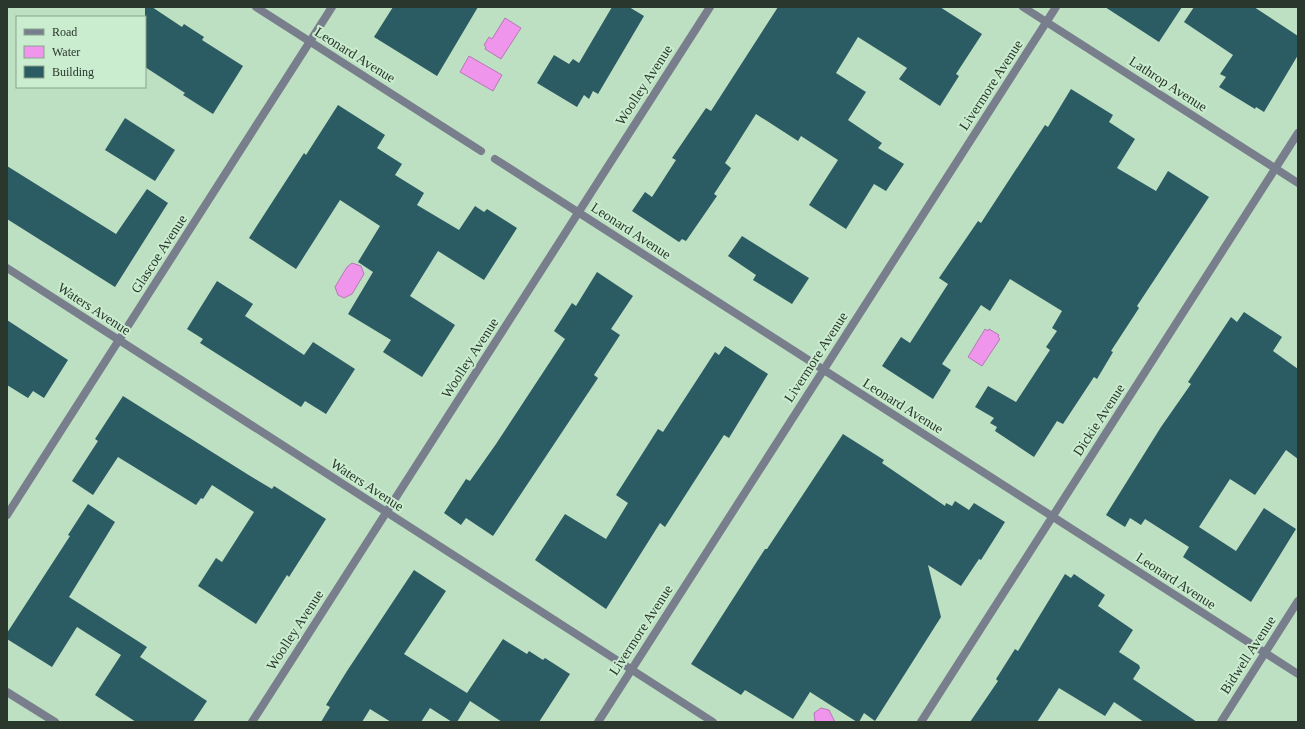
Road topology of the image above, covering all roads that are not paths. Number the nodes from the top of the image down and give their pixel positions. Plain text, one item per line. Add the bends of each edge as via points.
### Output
1 (256, 7) edge
2 (332, 7) edge
3 (710, 7) edge
4 (1023, 7) edge
5 (1056, 7) edge
6 (1047, 22) junction
7 (310, 42) junction
8 (1298, 133) edge
9 (481, 151) dead end
10 (495, 159) dead end
11 (1275, 169) junction
12 (1298, 184) edge
13 (578, 212) junction
14 (7, 268) edge
15 (119, 341) junction
16 (823, 371) junction
17 (386, 512) junction
18 (7, 515) edge
19 (1052, 516) junction
20 (1298, 601) edge
21 (1265, 653) junction
22 (631, 670) junction
23 (1298, 674) edge
24 (7, 692) edge
25 (55, 722) edge
26 (252, 722) edge
27 (598, 722) edge
28 (713, 722) edge
29 (922, 722) edge
30 (1221, 722) edge

1 - 7 street, Leonard Avenue
2 - 7 street, Glascoe Avenue
3 - 13 street, Woolley Avenue
4 - 6 street, Lathrop Avenue
5 - 6 street, Livermore Avenue
6 - 11 street, Lathrop Avenue
6 - 16 street, Livermore Avenue
7 - 9 street, Leonard Avenue
7 - 15 street, Glascoe Avenue
8 - 11 street, Dickie Avenue
10 - 13 street, Leonard Avenue
11 - 12 street, Lathrop Avenue
11 - 19 street, Dickie Avenue
13 - 16 street, Leonard Avenue
13 - 17 street, Woolley Avenue
14 - 15 street, Waters Avenue
15 - 17 street, Waters Avenue
15 - 18 street, Glascoe Avenue
16 - 19 street, Leonard Avenue
16 - 22 street, Livermore Avenue
17 - 22 street, Waters Avenue
17 - 26 street, Woolley Avenue
19 - 21 street, Leonard Avenue
19 - 29 street, Dickie Avenue
20 - 21 street, Bidwell Avenue
21 - 23 street, Leonard Avenue
21 - 30 street, Bidwell Avenue
22 - 27 street, Livermore Avenue
22 - 28 street, Waters Avenue
24 - 25 street

